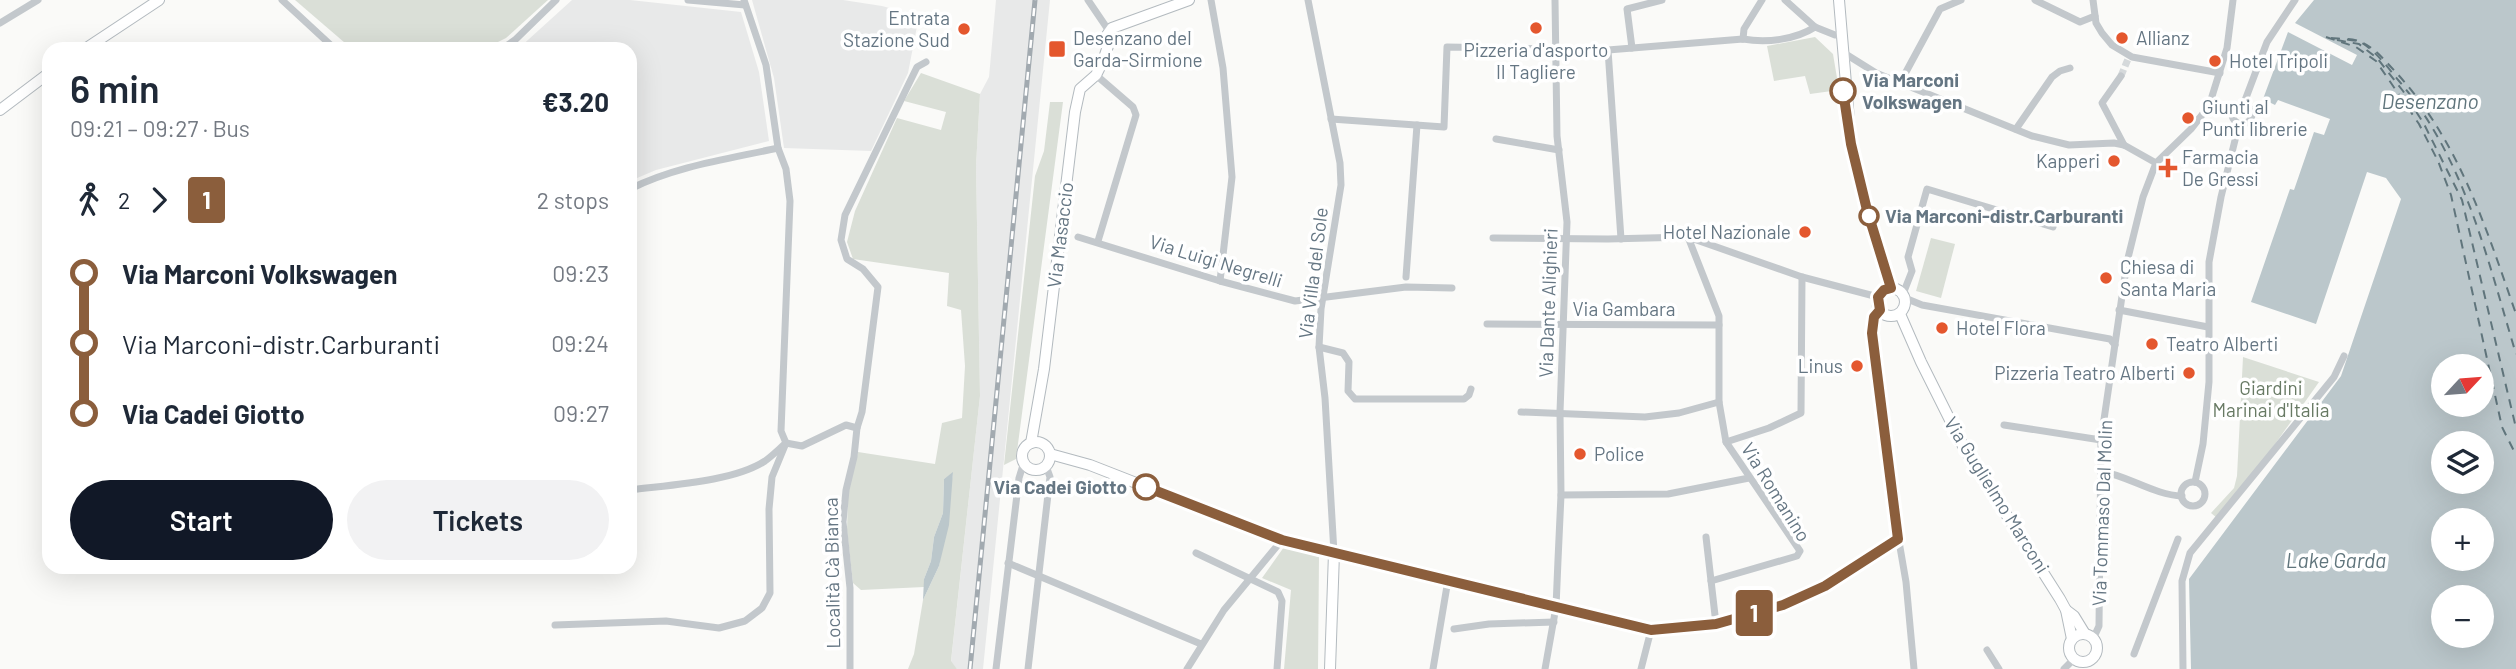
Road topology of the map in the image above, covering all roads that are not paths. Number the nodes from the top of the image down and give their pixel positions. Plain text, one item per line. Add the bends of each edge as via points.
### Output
1 (38, 0) edge
2 (159, 0) edge
3 (282, 0) edge
4 (556, 0) edge
5 (688, 0) edge
6 (1088, 0) edge
7 (1189, 0) edge
8 (1211, 0) edge
9 (1308, 0) edge
10 (1555, 0) edge
11 (1662, 0) edge
12 (1762, 0) edge
13 (1785, 0) edge
14 (1837, 0) edge
15 (1961, 0) edge
16 (2035, 0) edge
17 (2093, 0) edge
18 (2233, 0) edge
19 (2295, 0) edge
20 (745, 3) edge
21 (2095, 16) junction
22 (0, 23) edge
23 (1815, 27) junction
24 (1108, 33) junction
25 (1835, 35) junction
26 (1743, 39) junction
27 (96, 42) edge
28 (327, 42) edge
29 (512, 42) edge
30 (1632, 48) junction
31 (1557, 50) junction
32 (1608, 50) junction
33 (1843, 53) junction
34 (926, 62) dead end
35 (2070, 68) dead end
36 (2220, 73) junction
37 (1096, 75) junction
38 (42, 78) edge
39 (2121, 78) tunnel mouth
40 (1900, 83) junction
41 (1846, 103) junction
42 (2244, 103) junction
43 (0, 110) edge
44 (1331, 119) junction
45 (2239, 124) junction
46 (1418, 125) junction
47 (2015, 129) junction
48 (1496, 139) dead end
49 (2124, 145) junction
50 (778, 148) junction
51 (1559, 150) junction
52 (2156, 163) junction
53 (637, 185) edge
54 (2053, 227) dead end
55 (1078, 237) dead end
56 (1688, 237) junction
57 (1493, 238) dead end
58 (1567, 239) junction
59 (1621, 239) junction
60 (1098, 241) junction
61 (1406, 277) dead end
62 (1802, 277) junction
63 (1220, 281) junction
64 (1452, 288) dead end
65 (1891, 288) junction
66 (1904, 296) junction
67 (1324, 297) junction
68 (1878, 297) junction
69 (1880, 310) junction
70 (2119, 310) junction
71 (1900, 314) junction
72 (1487, 324) dead end
73 (1564, 325) junction
74 (1719, 325) junction
75 (2208, 327) junction
76 (2115, 345) junction
77 (1319, 347) junction
78 (2344, 356) dead end
79 (1471, 389) dead end
80 (1719, 402) junction
81 (1521, 412) dead end
82 (1560, 412) junction
83 (2004, 425) dead end
84 (857, 428) junction
85 (2101, 440) junction
86 (1726, 442) junction
87 (786, 443) junction
88 (1031, 443) junction
89 (1050, 454) junction
90 (1024, 462) junction
91 (1046, 466) junction
92 (2100, 471) junction
93 (1749, 478) junction
94 (2195, 482) junction
95 (637, 489) edge
96 (1561, 495) junction
97 (2182, 496) junction
98 (1706, 537) dead end
99 (1898, 539) junction
100 (1282, 540) junction
101 (1334, 553) junction
102 (2190, 553) junction
103 (1196, 554) dead end
104 (1008, 563) junction
105 (1037, 573) junction
106 (1251, 579) junction
107 (1448, 580) junction
108 (1711, 581) junction
109 (1556, 607) junction
110 (2066, 610) junction
111 (1554, 622) junction
112 (1716, 624) junction
113 (555, 625) dead end
114 (1454, 629) dead end
115 (1651, 630) junction
116 (2089, 636) junction
117 (2071, 639) junction
118 (1201, 644) junction
119 (1987, 650) dead end
120 (2134, 654) dead end
121 (2094, 656) junction
122 (2082, 663) edge
123 (850, 669) edge
124 (996, 669) edge
125 (1028, 669) edge
126 (1186, 669) edge
127 (1277, 669) edge
128 (1330, 669) edge
129 (1433, 669) edge
130 (1545, 669) edge
131 (1641, 669) edge
132 (1914, 669) edge
133 (1999, 669) edge
134 (2064, 669) edge
135 (2098, 669) edge
136 (2183, 669) edge

1 - 22 street
2 - 27 street
3 - 28 street
4 - 29 street
5 - 20 street
6 - 24 street
7 - 24 street via 1115,26
8 - 63 street via 1223,68 1232,177
9 - 44 street, Via Villa del Sole
10 - 31 street, Via Dante Alighieri
11 - 30 street via 1627,9
12 - 26 street
13 - 23 street
14 - 25 street
14 - 33 street
15 - 40 street via 1940,9
16 - 21 street via 2080,22
17 - 21 street
18 - 36 street
19 - 42 street via 2267,42
20 - 50 street via 766,65
21 - 36 street via 2112,45 2129,58
23 - 25 street
23 - 26 street via 1801,35
24 - 37 street, Via Masaccio via 1108,46
25 - 41 street
26 - 30 street
30 - 32 street
31 - 32 street
31 - 46 street via 1447,47 1444,127
31 - 51 street, Via Dante Alighieri
32 - 59 street
33 - 40 street
33 - 41 street
34 - 84 street, Località Cà Bianca via 917,67 845,215 841,240 847,259 878,287
35 - 47 street via 2052,77
36 - 52 street via 2209,106
37 - 60 street via 1133,107 1136,115
37 - 88 street, Via Masaccio via 1080,89 1075,112
38 - 43 street
39 - 49 street via 2102,103
40 - 47 street
41 - 65 street via 1869,220
42 - 45 street via 2231,111
42 - 45 street via 2252,116
44 - 46 street
44 - 67 street, Via Villa del Sole via 1341,185
45 - 75 street via 2209,262
46 - 61 street
47 - 49 street via 2070,145
48 - 51 street
49 - 52 street
50 - 53 street via 651,178
50 - 87 street via 790,201 781,432
51 - 58 street, Via Dante Alighieri
52 - 70 street, Via Tommaso Dal Molin via 2139,210
54 - 66 street via 1927,189 1908,257 1912,271
55 - 60 street, Via Luigi Negrelli
56 - 59 street
56 - 62 street
56 - 74 street, Via Romanino
57 - 58 street
58 - 59 street
58 - 73 street, Via Dante Alighieri
60 - 63 street, Via Luigi Negrelli
62 - 68 street
62 - 86 street via 1801,413
63 - 67 street, Via Luigi Negrelli via 1295,301
64 - 67 street, Via Luigi Negrelli via 1406,287
65 - 66 street
65 - 68 street
66 - 71 street
66 - 76 street via 1922,305 2110,339
67 - 77 street, Via Villa del Sole
68 - 69 street
69 - 71 street via 1891,316
69 - 99 street via 1872,333
70 - 75 street
70 - 76 street, Via Tommaso Dal Molin
71 - 110 street, Via Guglielmo Marconi via 1964,449
72 - 73 street, Via Gambara
73 - 74 street, Via Gambara
73 - 82 street, Via Dante Alighieri
74 - 80 street, Via Romanino
75 - 94 street via 2208,394
76 - 85 street, Via Tommaso Dal Molin
77 - 79 street, Via Villa del Sole via 1343,353 1349,362 1348,391 1355,399 1464,399
77 - 101 street, Via Villa del Sole
78 - 102 street via 2334,377
80 - 82 street via 1645,416
80 - 86 street, Via Romanino
81 - 82 street
82 - 96 street, Via Dante Alighieri
83 - 85 street
84 - 87 street via 846,425 802,446
84 - 123 street, Località Cà Bianca via 843,522 850,588
85 - 92 street, Via Tommaso Dal Molin
86 - 93 street, Via Romanino
87 - 95 street via 764,462 741,471
87 - 113 street via 772,477 771,593 762,608 745,621 719,628 666,621
88 - 89 street via 1043,444
88 - 90 street via 1023,453
89 - 91 street
89 - 100 street via 1090,465
90 - 91 street via 1034,470
90 - 104 street
91 - 105 street via 1050,477
92 - 97 street
92 - 116 street, Via Tommaso Dal Molin via 2099,626
93 - 96 street via 1668,494
93 - 108 street, Via Romanino via 1800,551 1765,567
94 - 97 street via 2186,485
94 - 97 street via 2204,489 2203,501 2189,505
96 - 109 street, Via Dante Alighieri
98 - 108 street
99 - 112 street via 1825,586 1783,605
99 - 132 street
100 - 101 street
100 - 106 street
101 - 107 street
101 - 128 street
102 - 120 street via 2177,543
102 - 136 street via 2182,581
103 - 106 street
104 - 105 street
104 - 124 street
105 - 118 street
105 - 125 street
106 - 118 street
106 - 127 street via 1278,592 1282,601
107 - 109 street
107 - 129 street
108 - 112 street
109 - 111 street, Via Dante Alighieri
109 - 115 street
110 - 116 street
110 - 117 street, Via Guglielmo Marconi
111 - 114 street
111 - 130 street, Via Dante Alighieri
112 - 115 street
115 - 131 street
116 - 117 street
116 - 121 street via 2097,647
117 - 122 street via 2069,652
118 - 126 street
119 - 133 street
121 - 122 street
121 - 135 street
122 - 134 street

